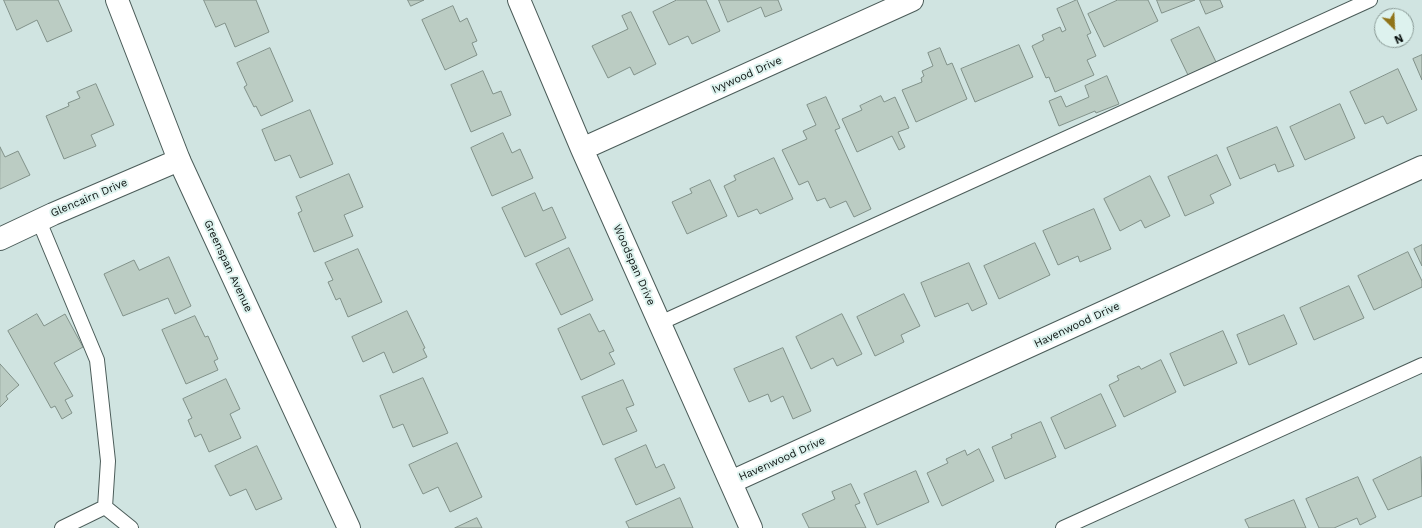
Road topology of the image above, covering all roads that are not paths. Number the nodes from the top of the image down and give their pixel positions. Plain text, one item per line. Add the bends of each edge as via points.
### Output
1 (117, 0) edge
2 (519, 0) edge
3 (912, 0) edge
4 (1370, 0) edge
5 (582, 149) junction
6 (178, 160) junction
7 (1422, 167) edge
8 (39, 221) junction
9 (0, 239) edge
10 (660, 323) junction
11 (1422, 366) edge
12 (731, 482) junction
13 (105, 507) junction
14 (62, 528) edge
15 (131, 528) edge
16 (349, 528) edge
17 (751, 528) edge
18 (1063, 528) edge

1 - 6 street, Greenspan Avenue
2 - 5 street, Woodspan Drive
3 - 5 street, Ivywood Drive
4 - 10 lane
5 - 10 street, Woodspan Drive
6 - 8 street, Glencairn Drive
6 - 16 street, Greenspan Avenue
7 - 12 street, Havenwood Drive
8 - 9 street, Glencairn Drive
8 - 13 lane via 97,360 108,461
10 - 12 street, Woodspan Drive
11 - 18 lane
12 - 17 street, Woodspan Drive
13 - 14 lane
13 - 15 lane

